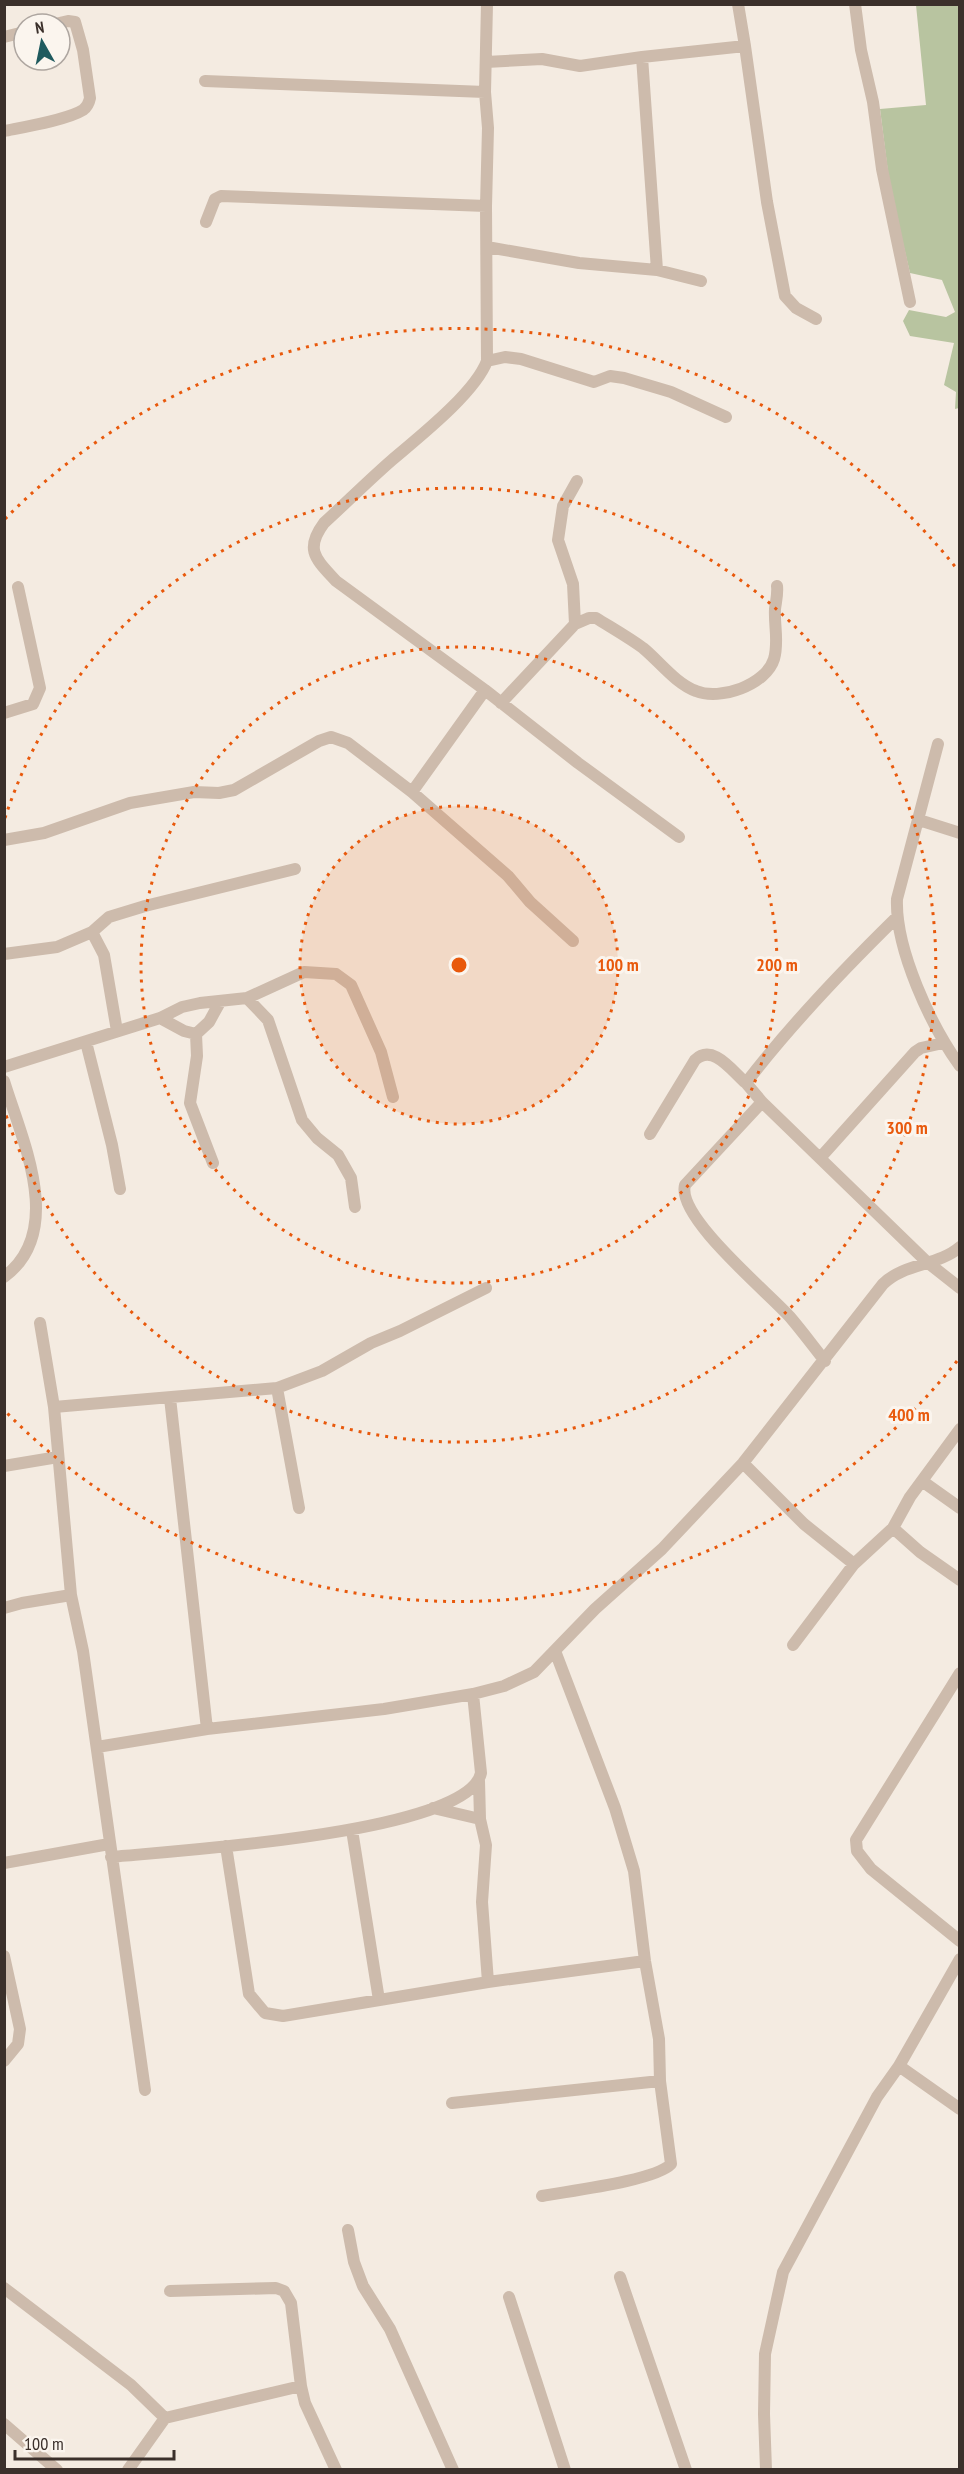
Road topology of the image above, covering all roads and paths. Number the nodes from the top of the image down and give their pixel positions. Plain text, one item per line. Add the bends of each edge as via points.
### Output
1 (487, 4) edge
2 (738, 4) edge
3 (855, 4) edge
4 (72, 22) edge
5 (745, 46) junction
6 (642, 57) junction
7 (486, 62) junction
8 (205, 81) dead end
9 (485, 92) junction
10 (4, 131) edge
11 (486, 206) junction
12 (206, 222) dead end
13 (487, 247) junction
14 (657, 270) junction
15 (701, 281) dead end
16 (910, 302) dead end
17 (816, 319) dead end
18 (488, 361) junction
19 (726, 417) dead end
20 (577, 481) dead end
21 (18, 586) dead end
22 (777, 586) dead end
23 (575, 624) junction
24 (485, 690) junction
25 (501, 703) junction
26 (4, 713) edge
27 (938, 744) dead end
28 (412, 792) junction
29 (919, 820) junction
30 (960, 833) edge
31 (679, 837) dead end
32 (4, 840) edge
33 (295, 869) dead end
34 (896, 918) junction
35 (92, 932) junction
36 (573, 941) dead end
37 (4, 954) edge
38 (247, 998) junction
39 (220, 1002) junction
40 (160, 1018) junction
41 (117, 1031) junction
42 (196, 1034) junction
43 (86, 1042) junction
44 (943, 1043) junction
45 (960, 1066) edge
46 (4, 1067) edge
47 (4, 1081) edge
48 (746, 1083) junction
49 (393, 1097) dead end
50 (762, 1102) junction
51 (650, 1134) dead end
52 (820, 1158) junction
53 (213, 1163) dead end
54 (120, 1189) dead end
55 (355, 1207) dead end
56 (960, 1247) edge
57 (927, 1262) junction
58 (4, 1277) edge
59 (486, 1288) dead end
60 (960, 1288) edge
61 (40, 1323) dead end
62 (825, 1361) junction
63 (277, 1388) junction
64 (170, 1398) junction
65 (54, 1407) junction
66 (960, 1430) edge
67 (58, 1457) junction
68 (743, 1463) junction
69 (4, 1466) edge
70 (922, 1481) junction
71 (299, 1508) dead end
72 (960, 1508) edge
73 (893, 1528) junction
74 (854, 1564) junction
75 (960, 1580) edge
76 (71, 1595) junction
77 (4, 1608) edge
78 (793, 1645) dead end
79 (555, 1652) junction
80 (960, 1673) edge
81 (473, 1694) junction
82 (207, 1729) junction
83 (96, 1747) junction
84 (479, 1781) junction
85 (433, 1808) junction
86 (480, 1819) junction
87 (352, 1830) junction
88 (226, 1846) junction
89 (110, 1851) junction
90 (4, 1863) edge
91 (960, 1941) edge
92 (4, 1956) edge
93 (960, 1959) edge
94 (645, 1961) junction
95 (488, 1982) junction
96 (379, 2000) junction
97 (4, 2061) edge
98 (899, 2066) junction
99 (660, 2081) junction
100 (145, 2090) dead end
101 (452, 2103) dead end
102 (960, 2109) edge
103 (542, 2196) dead end
104 (348, 2230) dead end
105 (620, 2277) dead end
106 (4, 2288) edge
107 (170, 2290) dead end
108 (509, 2297) dead end
109 (301, 2386) junction
110 (165, 2418) junction
111 (4, 2424) edge
112 (57, 2469) edge
113 (128, 2469) edge
114 (336, 2469) edge
115 (453, 2469) edge
116 (565, 2469) edge
117 (686, 2469) edge
118 (766, 2469) edge

1 - 7 street
2 - 5 street
3 - 16 street via 882,169
4 - 10 street via 83,51 90,98 85,110
5 - 6 street
5 - 17 street via 768,213 785,296 796,308
6 - 7 street via 580,66 542,59
6 - 14 street
7 - 9 street
8 - 9 street
9 - 11 street
11 - 12 street via 221,196 215,199
11 - 13 street
13 - 14 street via 579,263
13 - 18 street
14 - 15 street
18 - 19 street via 521,358 594,382 610,376 624,378 670,392
18 - 24 street via 483,372 448,410 324,523 313,546 316,559 336,581
20 - 23 street via 563,506 558,540 573,584
21 - 26 street via 40,688 33,704
22 - 23 street via 777,644 773,661 744,688 723,694 694,691 642,647 596,618
23 - 25 street
24 - 25 street
24 - 28 street
25 - 31 street
27 - 29 street
28 - 32 street via 348,743 331,737 234,790 130,803 44,833
28 - 36 street via 508,876
29 - 30 street
29 - 34 street via 897,899
33 - 35 street via 109,917
34 - 44 street via 903,946
34 - 48 street via 844,969
35 - 37 street via 57,947
35 - 41 street via 104,955
38 - 39 street
38 - 49 street via 304,972 336,974 351,985 381,1052
38 - 55 street via 268,1020 302,1120 338,1155 351,1178
39 - 40 street via 182,1007
39 - 42 street via 209,1022
40 - 41 street
40 - 42 street
41 - 43 street
42 - 53 street via 190,1103
43 - 46 street
43 - 54 street
44 - 45 street
44 - 52 street via 915,1052
47 - 58 street via 33,1175 38,1210 32,1241 17,1267
48 - 50 street
48 - 51 street via 718,1057 701,1055
50 - 52 street
50 - 62 street via 685,1185 685,1196 709,1236 790,1316
52 - 57 street
56 - 57 street
57 - 60 street
57 - 62 street via 901,1270 883,1284
59 - 63 street via 321,1371
61 - 65 street
62 - 68 street
63 - 64 street
63 - 71 street
64 - 65 street
64 - 82 street
65 - 67 street
66 - 70 street
67 - 69 street
67 - 76 street
68 - 74 street via 804,1524
68 - 79 street via 662,1549 595,1609
70 - 72 street
70 - 73 street
73 - 74 street
73 - 75 street
74 - 78 street
76 - 77 street
76 - 83 street
79 - 81 street via 520,1680
79 - 94 street via 625,1838 634,1871
80 - 91 street via 856,1840 857,1851 871,1869
81 - 82 street
81 - 84 street
82 - 83 street
83 - 89 street
84 - 85 street via 462,1796
84 - 86 street
85 - 86 street
85 - 87 street via 393,1822
86 - 95 street via 486,1845 482,1902
87 - 88 street
87 - 96 street
88 - 89 street
88 - 96 street via 249,1994 255,2004 265,2013 283,2016
89 - 90 street
89 - 100 street
92 - 97 street via 20,2029 18,2044
93 - 98 street
94 - 95 street
94 - 99 street via 659,2039
95 - 96 street
98 - 102 street
98 - 118 street via 876,2097 783,2272 765,2354
99 - 101 street
99 - 103 street via 670,2156 666,2169
104 - 115 street via 363,2286 390,2329
105 - 117 street
106 - 110 street via 131,2385
107 - 109 street via 284,2291 291,2303
108 - 116 street
109 - 110 street
109 - 114 street via 312,2421
110 - 113 street
111 - 112 street

